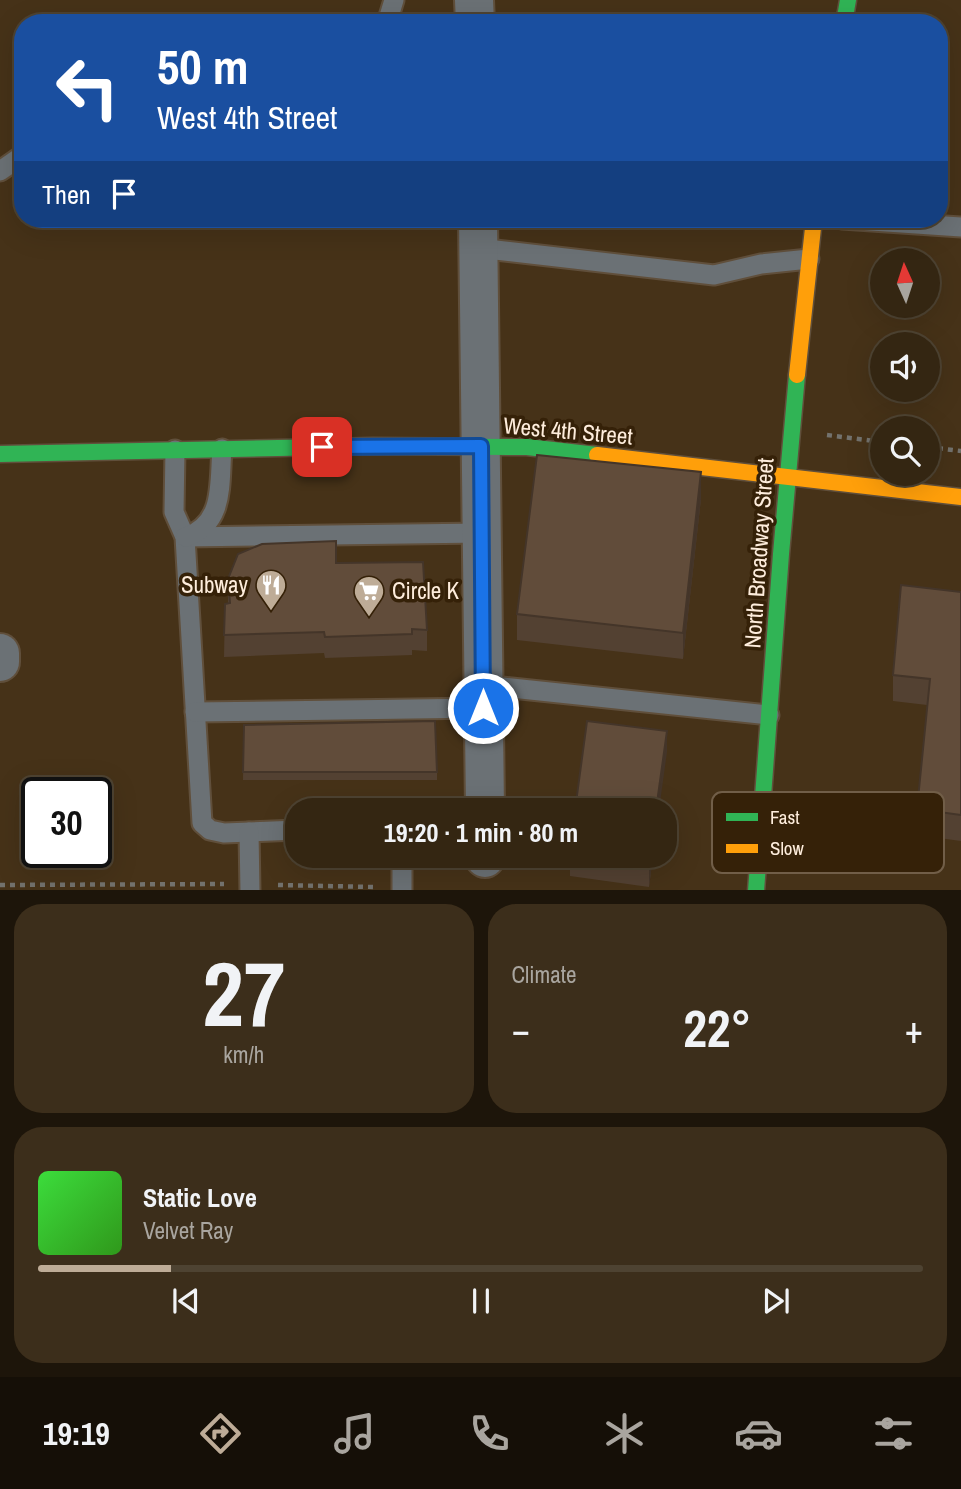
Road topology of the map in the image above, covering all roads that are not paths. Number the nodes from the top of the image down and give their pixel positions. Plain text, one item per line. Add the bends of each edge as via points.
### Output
1 (813, 228) edge
2 (478, 233) edge
3 (809, 259) junction
4 (481, 446) junction
5 (222, 449) junction
6 (175, 450) junction
7 (0, 454) edge
8 (787, 477) junction
9 (961, 497) edge
10 (482, 533) junction
11 (185, 537) junction
12 (0, 653) edge
13 (0, 662) edge
14 (483, 696) junction
15 (195, 712) junction
16 (769, 715) junction
17 (763, 792) edge
18 (485, 798) edge
19 (285, 830) edge
20 (249, 831) junction
21 (402, 868) edge
22 (250, 888) edge
23 (402, 889) edge

1 - 3 street, North Broadway Street
2 - 3 lane via 714,275
2 - 4 street
3 - 8 street, North Broadway Street
4 - 5 street, West 4th Street
4 - 8 street, West 4th Street via 527,447
4 - 10 street
5 - 6 street, West 4th Street
5 - 11 lane via 216,508 201,531
6 - 7 street, West 4th Street
6 - 11 lane via 174,512
8 - 9 street, West 4th Street
8 - 16 street, North Broadway Street
10 - 11 lane
10 - 14 street
11 - 15 lane
12 - 13 street
14 - 15 lane
14 - 16 lane
14 - 18 street
15 - 20 lane via 202,823 223,833
16 - 17 street, North Broadway Street
19 - 20 lane
20 - 22 lane
21 - 23 lane

